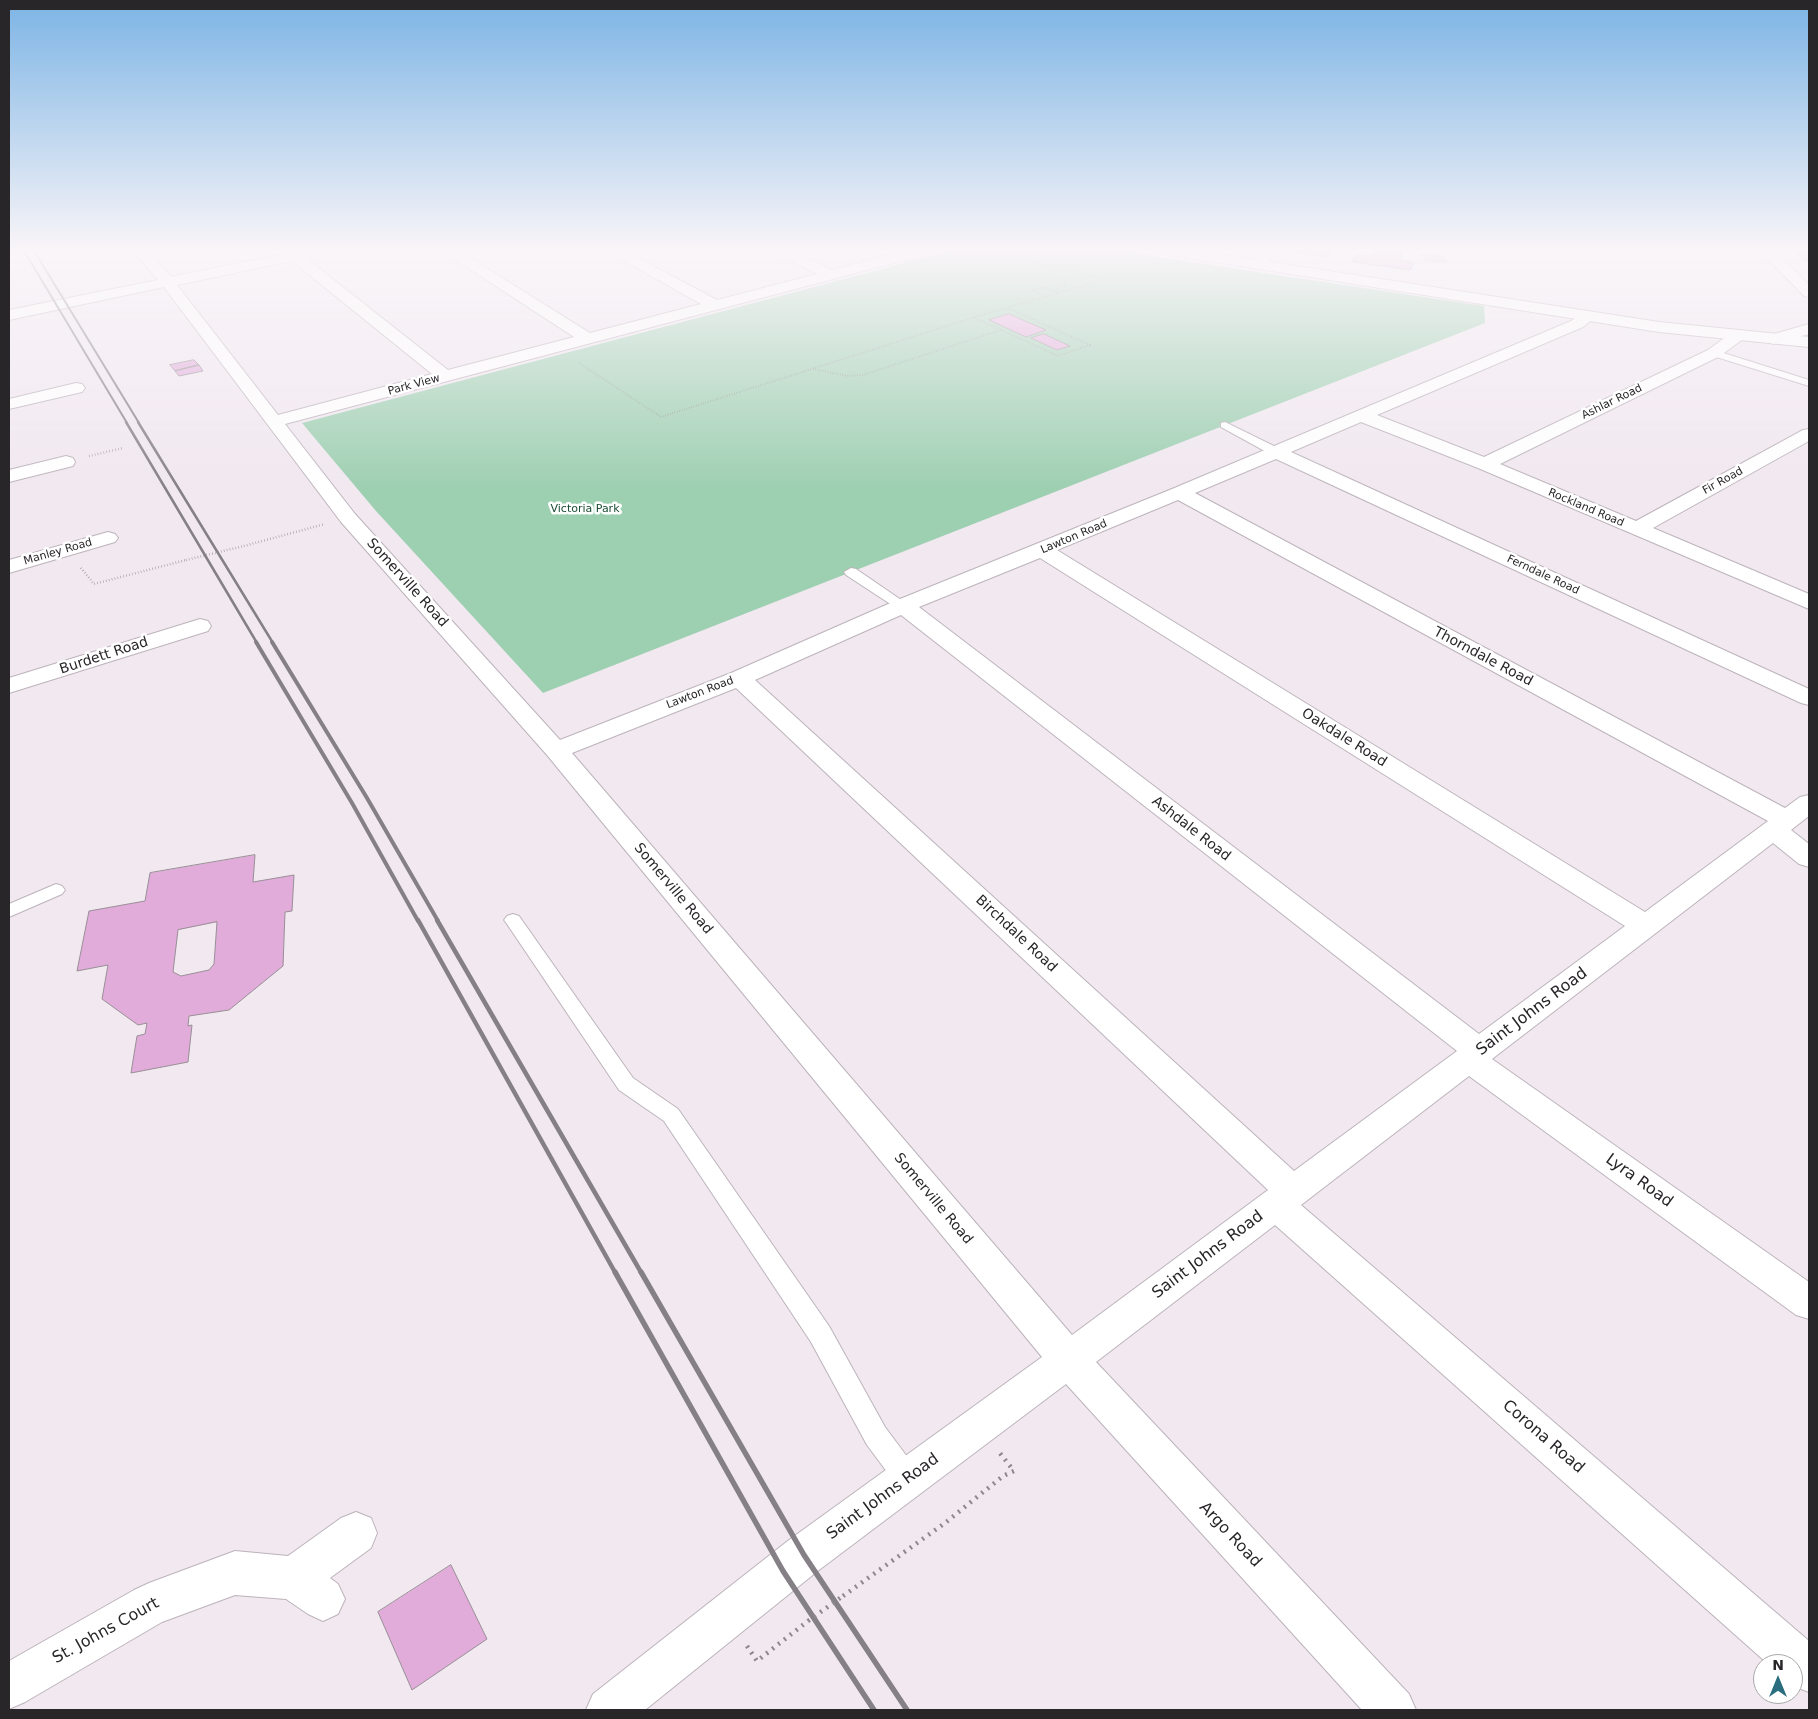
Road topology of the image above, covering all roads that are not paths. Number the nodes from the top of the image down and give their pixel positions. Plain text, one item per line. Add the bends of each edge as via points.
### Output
1 (204, 329) edge
2 (386, 329) edge
3 (574, 329) edge
4 (622, 329) edge
5 (1565, 329) edge
6 (1687, 329) edge
7 (1809, 329) edge
8 (1738, 336) junction
9 (588, 338) junction
10 (1773, 340) junction
11 (1809, 342) edge
12 (1714, 353) junction
13 (446, 377) junction
14 (1809, 383) edge
15 (76, 388) dead end
16 (9, 404) edge
17 (1362, 416) junction
18 (274, 422) junction
19 (1225, 425) dead end
20 (1809, 434) edge
21 (1276, 452) junction
22 (66, 462) road end
23 (1485, 464) junction
24 (9, 476) edge
25 (1179, 493) junction
26 (1636, 529) junction
27 (108, 538) dead end
28 (1042, 550) junction
29 (9, 567) edge
30 (851, 572) dead end
31 (1809, 601) edge
32 (903, 606) junction
33 (200, 626) dead end
34 (739, 678) junction
35 (9, 686) edge
36 (1809, 698) edge
37 (556, 750) junction
38 (1789, 818) edge
39 (1809, 858) edge
40 (56, 890) dead end
41 (9, 911) edge
42 (513, 920) dead end
43 (1646, 926) junction
44 (1474, 1055) junction
45 (1285, 1197) junction
46 (1809, 1303) edge
47 (1068, 1359) junction
48 (908, 1479) junction
49 (356, 1533) dead end
50 (1809, 1670) edge
51 (9, 1686) edge
52 (609, 1710) edge
53 (1393, 1710) edge

1 - 18 main road, Somerville Road
2 - 13 main road
3 - 9 main road
4 - 9 main road, Park View
5 - 17 main road, Lawton Road
6 - 8 main road
7 - 10 main road
8 - 10 main road
8 - 12 main road, Ashlar Road
9 - 13 main road, Park View
10 - 11 main road
12 - 14 lane
12 - 23 main road, Ashlar Road
13 - 18 main road, Park View
15 - 16 main road
17 - 21 main road, Lawton Road
17 - 23 main road, Rockland Road
18 - 37 main road, Somerville Road via 348,518
19 - 21 lane
20 - 26 main road, Fir Road
21 - 25 main road, Lawton Road
21 - 36 main road, Ferndale Road
22 - 24 main road
23 - 26 main road, Rockland Road
25 - 28 main road, Lawton Road
25 - 38 main road, Thorndale Road
26 - 31 main road, Rockland Road
27 - 29 main road, Manley Road
28 - 32 main road, Lawton Road
28 - 43 main road, Oakdale Road
30 - 32 lane
32 - 34 main road, Lawton Road
32 - 44 main road, Ashdale Road
33 - 35 main road, Burdett Road
34 - 37 main road, Lawton Road
34 - 45 main road, Birchdale Road
37 - 47 main road, Somerville Road
38 - 39 main road, Thorndale Road
38 - 43 main road, Saint Johns Road
40 - 41 lane
42 - 48 lane via 626,1084 671,1115 820,1334 876,1436
43 - 44 main road, Saint Johns Road
44 - 45 main road, Saint Johns Road
44 - 46 main road, Lyra Road
45 - 47 main road, Saint Johns Road
45 - 50 main road, Corona Road
47 - 48 main road, Saint Johns Road
47 - 53 main road, Argo Road
48 - 52 main road, Saint Johns Road via 727,1614
49 - 51 main road, St. Johns Court via 308,1589 235,1573 149,1605

